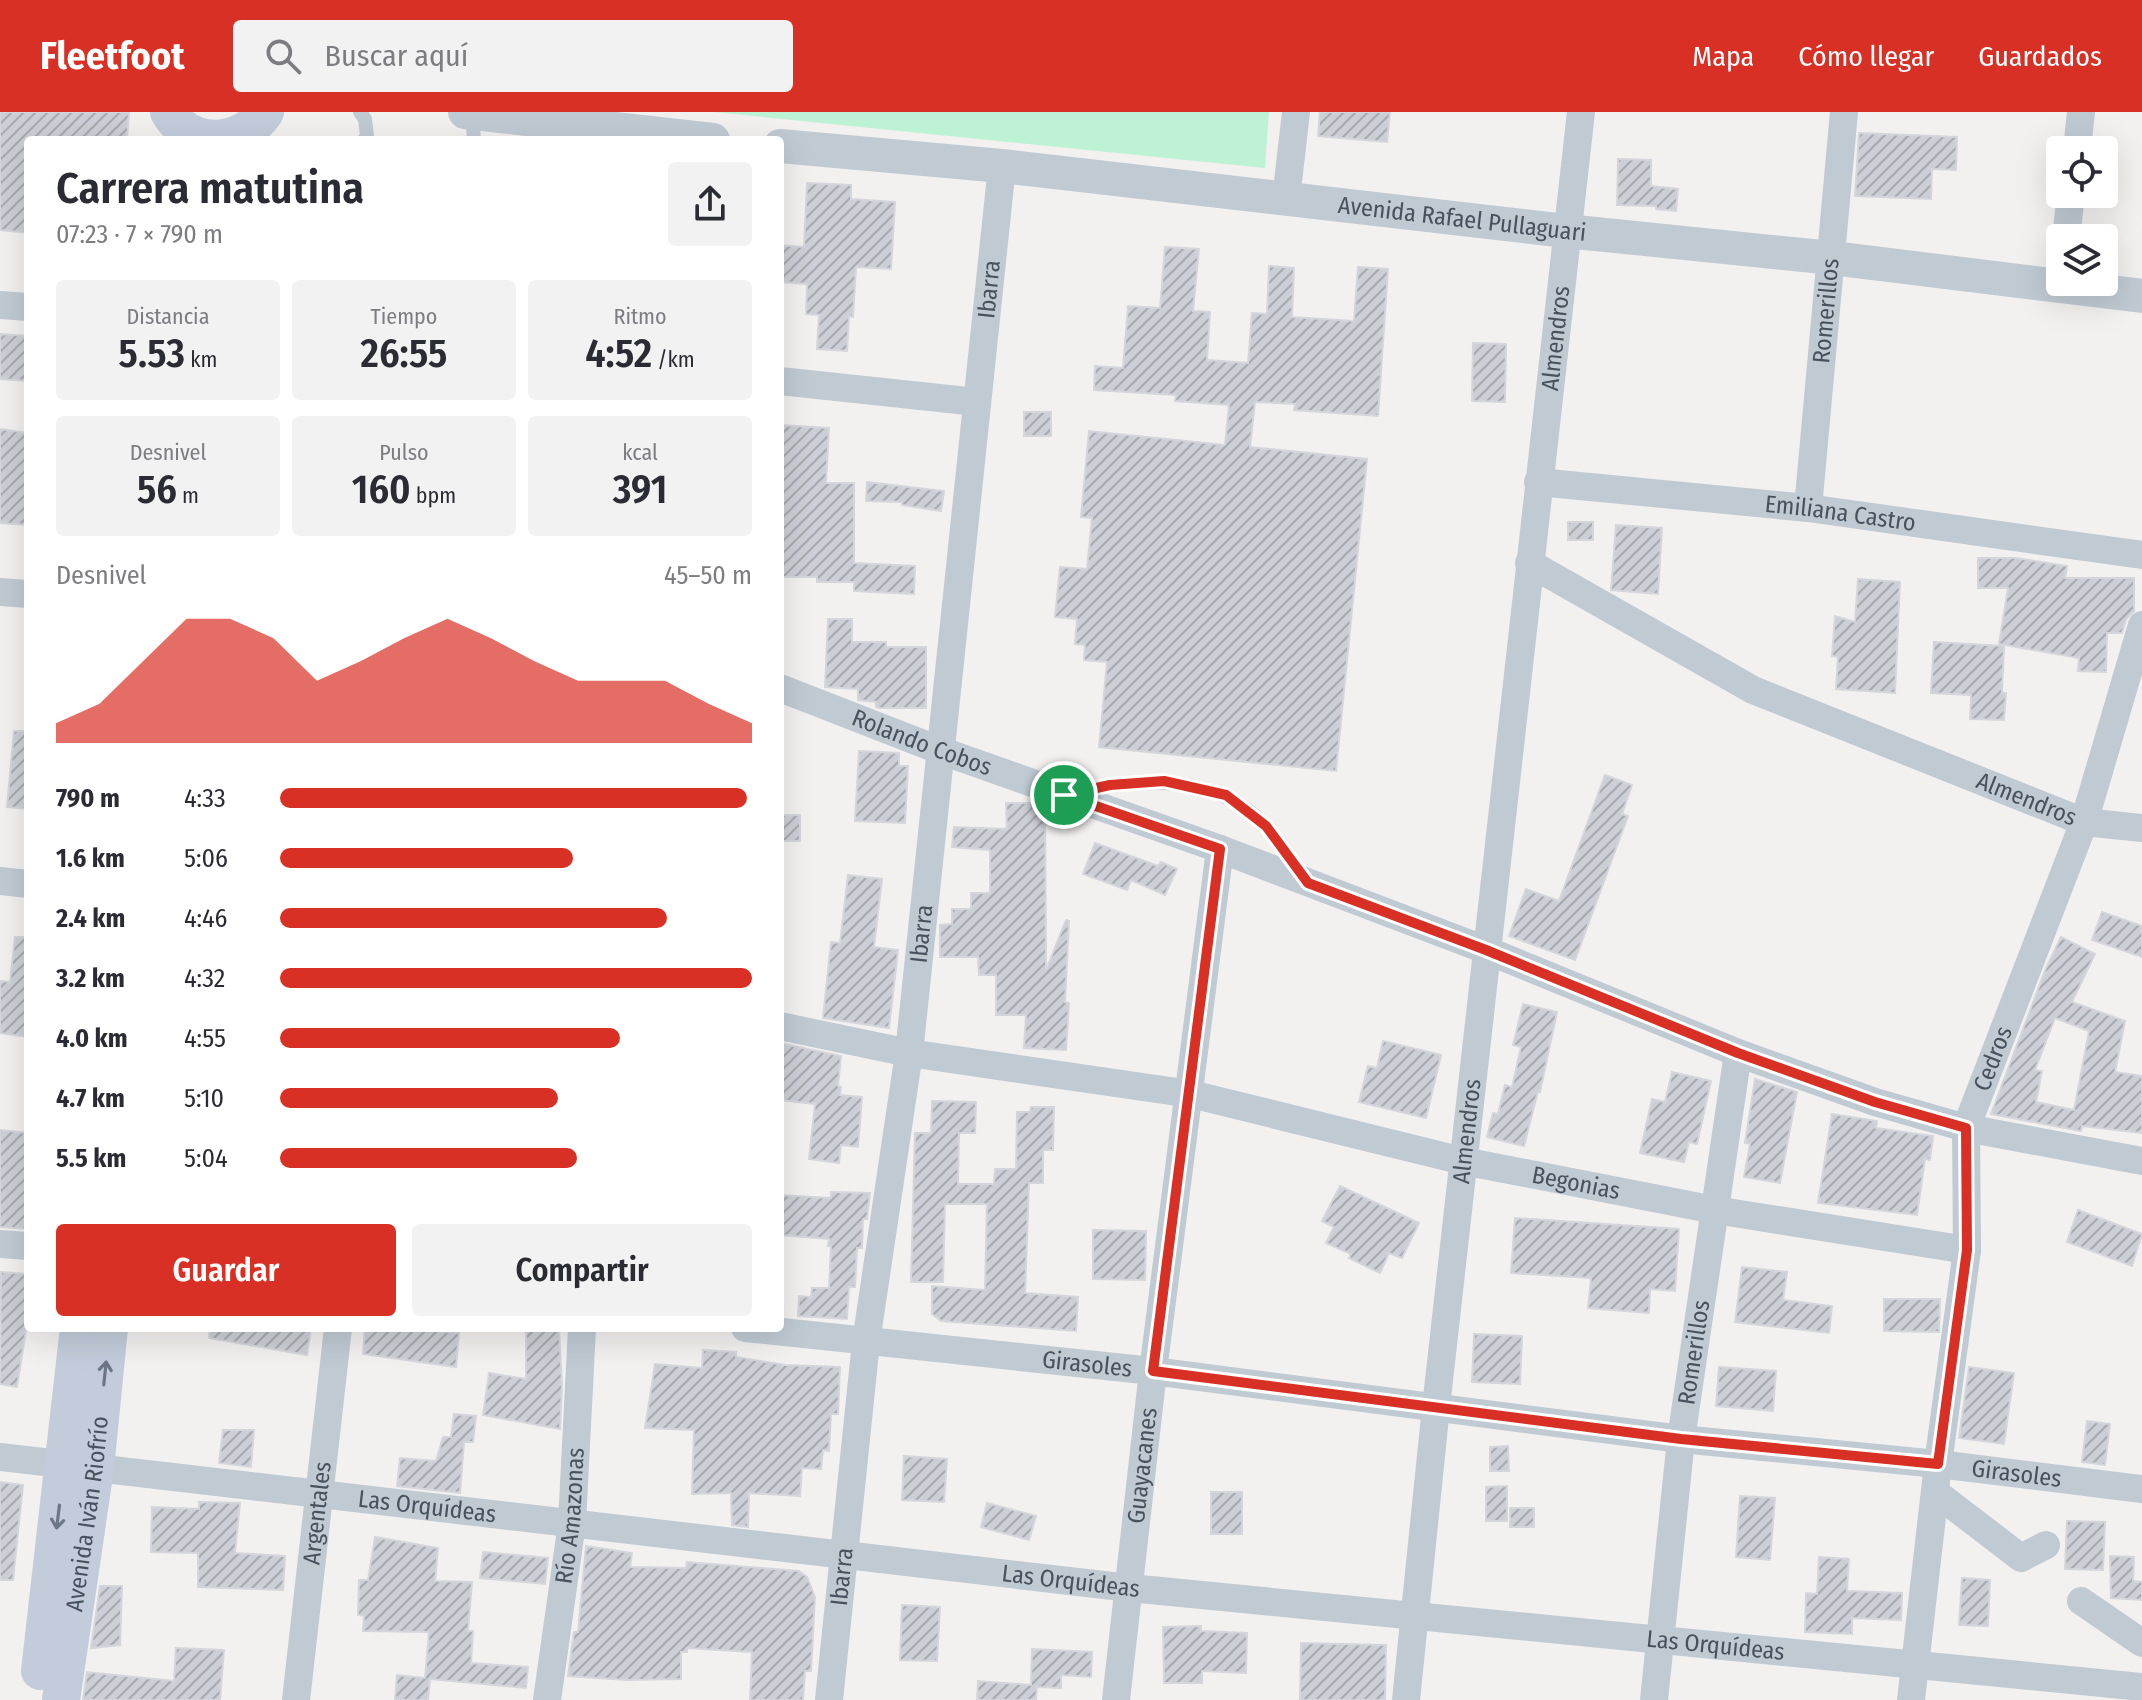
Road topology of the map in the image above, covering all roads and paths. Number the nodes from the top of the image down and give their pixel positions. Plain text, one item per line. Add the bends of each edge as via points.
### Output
1 (360, 112) edge
2 (465, 112) edge
3 (1296, 112) edge
4 (1581, 112) edge
5 (1844, 112) edge
6 (2081, 112) edge
7 (472, 113) edge
8 (254, 127) edge
9 (236, 136) edge
10 (367, 136) edge
11 (474, 136) edge
12 (677, 136) edge
13 (2078, 136) edge
14 (784, 146) edge
15 (1002, 166) junction
16 (1286, 199) junction
17 (1566, 231) junction
18 (1832, 258) junction
19 (2046, 282) edge
20 (2118, 292) edge
21 (2142, 296) edge
22 (0, 305) edge
23 (24, 307) edge
24 (784, 381) edge
25 (977, 402) junction
26 (1538, 482) junction
27 (1808, 508) junction
28 (2142, 555) edge
29 (1529, 563) junction
30 (0, 592) edge
31 (24, 594) edge
32 (2142, 625) edge
33 (784, 690) edge
34 (939, 750) junction
35 (1064, 795) junction
36 (2084, 822) junction
37 (2142, 828) edge
38 (1220, 849) junction
39 (0, 881) edge
40 (1308, 883) junction
41 (24, 884) edge
42 (1486, 950) junction
43 (784, 1027) edge
44 (909, 1053) junction
45 (1738, 1053) junction
46 (1191, 1094) junction
47 (1966, 1128) junction
48 (1463, 1161) junction
49 (2142, 1161) edge
50 (1715, 1210) junction
51 (0, 1244) edge
52 (24, 1246) edge
53 (1967, 1250) junction
54 (79, 1332) edge
55 (108, 1332) edge
56 (338, 1332) edge
57 (582, 1332) edge
58 (780, 1332) edge
59 (866, 1342) junction
60 (1153, 1371) junction
61 (1436, 1407) junction
62 (1681, 1439) junction
63 (0, 1457) edge
64 (79, 1466) junction
65 (1936, 1478) junction
66 (2142, 1489) edge
67 (319, 1494) junction
68 (572, 1523) junction
69 (2046, 1545) dead end
70 (843, 1555) junction
71 (1130, 1588) junction
72 (2081, 1601) dead end
73 (1416, 1616) junction
74 (1661, 1640) junction
75 (2142, 1643) edge
76 (1915, 1665) junction
77 (2142, 1687) edge
78 (37, 1700) edge
79 (61, 1700) edge
80 (296, 1700) edge
81 (547, 1700) edge
82 (829, 1700) edge
83 (1116, 1700) edge
84 (1406, 1700) edge
85 (1654, 1700) edge
86 (1911, 1700) edge

1 - 10 lane
2 - 7 street
3 - 16 street
4 - 17 street, Almendros
5 - 18 street, Romerillos
6 - 13 street
7 - 11 lane
7 - 12 street
8 - 9 main road
14 - 15 street, Avenida Rafael Pullaguari
15 - 16 street, Avenida Rafael Pullaguari
15 - 25 street, Ibarra
16 - 17 street, Avenida Rafael Pullaguari
17 - 18 street, Avenida Rafael Pullaguari
17 - 26 street, Almendros
18 - 19 street, Avenida Rafael Pullaguari
18 - 27 street, Romerillos
20 - 21 street, Avenida Rafael Pullaguari
22 - 23 street
24 - 25 street
25 - 34 street, Ibarra
26 - 27 street, Emiliana Castro
26 - 29 street, Almendros
27 - 28 street, Emiliana Castro
29 - 36 street, Almendros via 1753,690
29 - 42 street, Almendros
30 - 31 street
32 - 36 street, Cedros
33 - 34 street, Rolando Cobos
34 - 35 street, Rolando Cobos
34 - 44 street, Ibarra
35 - 38 street, Rolando Cobos
35 - 40 lane via 1164,781 1226,795 1266,826
36 - 37 street, Almendros
36 - 47 street, Cedros
38 - 40 street, Rolando Cobos
38 - 46 street, Guayacanes
39 - 41 street
40 - 42 street, Rolando Cobos
42 - 45 street, Rolando Cobos
42 - 48 street, Almendros
43 - 44 street
44 - 46 street, Begonias
44 - 59 street, Ibarra
45 - 47 street, Rolando Cobos
45 - 50 street, Romerillos
46 - 48 street, Begonias
46 - 60 street, Guayacanes
47 - 49 street, Rolando Cobos
47 - 53 street, Cedros
48 - 50 street, Begonias
48 - 61 street, Almendros
50 - 53 street, Begonias
50 - 62 street, Romerillos
51 - 52 street
53 - 65 street, Cedros
54 - 64 main road, Avenida Iván Riofrío
64 -> 55 main road, Avenida Iván Riofrío
56 - 67 street, Argentales
57 - 68 street, Río Amazonas
58 - 59 street, Girasoles
59 - 60 street, Girasoles
59 - 70 street, Ibarra
60 - 61 street, Girasoles
60 - 71 street, Guayacanes
61 - 62 street, Girasoles
61 - 73 street, Almendros
62 - 65 street, Girasoles
62 - 74 street, Romerillos
63 - 64 street, Las Orquídeas
64 - 67 street, Las Orquídeas
64 -> 78 main road, Avenida Iván Riofrío
64 - 79 main road, Avenida Iván Riofrío
65 - 66 street, Girasoles
65 - 69 street via 2021,1558
65 - 76 street, Cedros
67 - 68 street, Las Orquídeas
67 - 80 street, Argentales
68 - 70 street, Las Orquídeas
68 - 81 street, Río Amazonas
70 - 71 street, Las Orquídeas
70 - 82 street, Ibarra
71 - 73 street, Las Orquídeas
71 - 83 street, Guayacanes
72 - 75 street
73 - 74 street, Las Orquídeas
73 - 84 street, Almendros
74 - 76 street, Las Orquídeas
74 - 85 street, Romerillos
76 - 77 street, Las Orquídeas
76 - 86 street, Cedros

